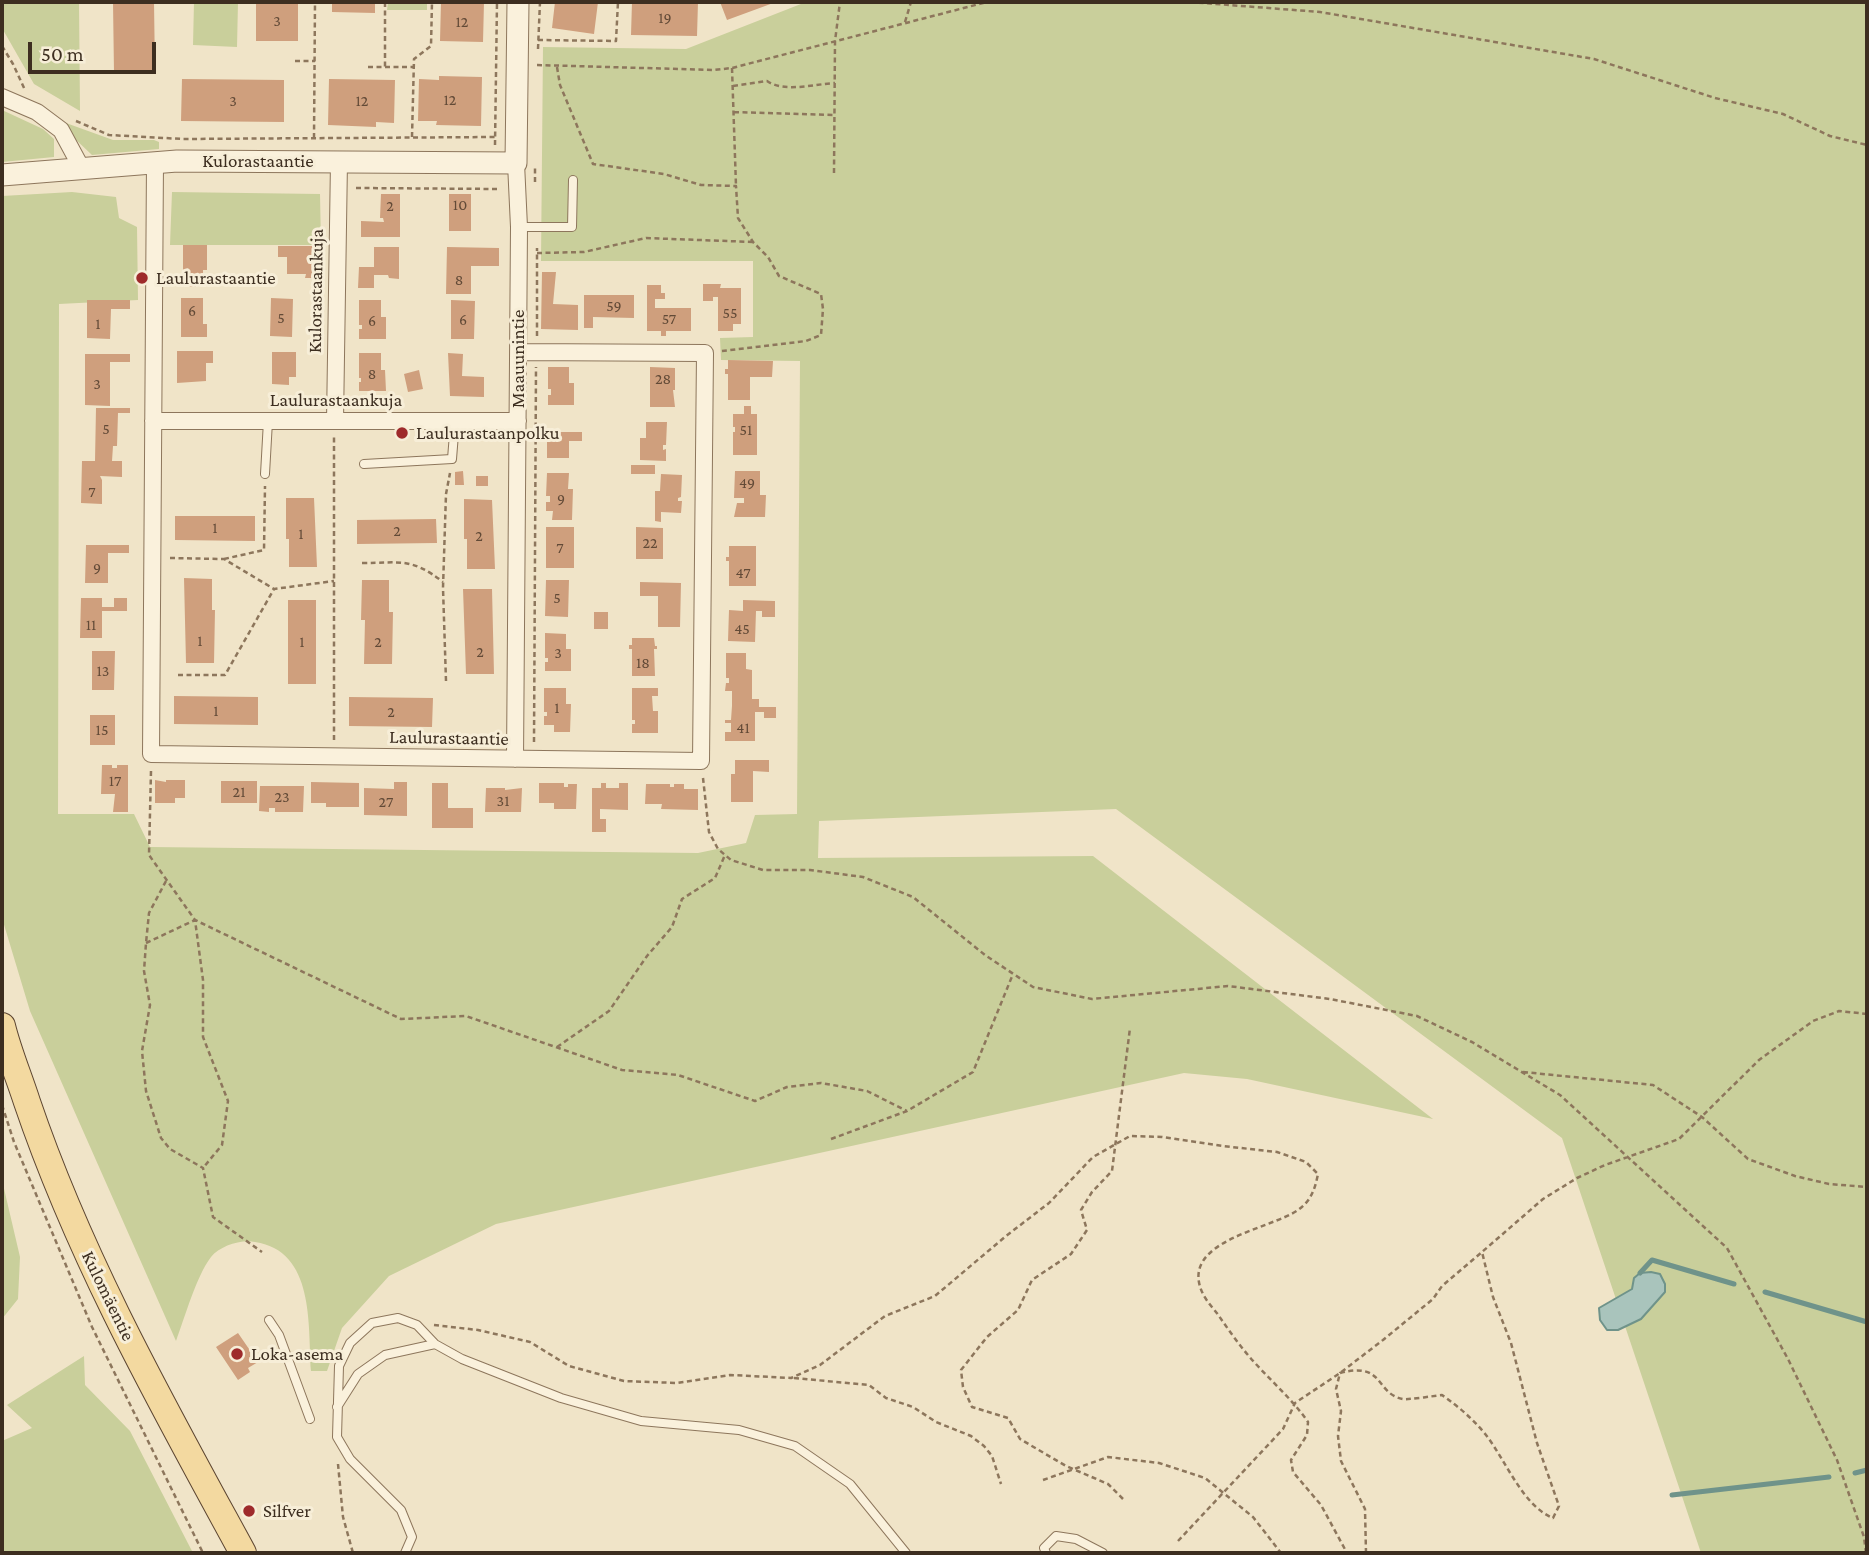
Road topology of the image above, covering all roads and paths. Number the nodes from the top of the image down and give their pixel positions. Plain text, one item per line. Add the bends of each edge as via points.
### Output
1 (315, 2) edge
2 (385, 2) edge
3 (432, 2) edge
4 (497, 2) edge
5 (519, 2) edge
6 (618, 2) edge
7 (840, 2) edge
8 (911, 2) edge
9 (987, 2) edge
10 (1189, 2) edge
11 (1278, 2) edge
12 (1280, 9) junction
13 (905, 23) junction
14 (538, 40) dead end
15 (835, 41) junction
16 (2, 46) edge
17 (295, 61) dead end
18 (315, 61) junction
19 (537, 65) dead end
20 (368, 67) dead end
21 (385, 67) junction
22 (413, 67) junction
23 (558, 67) junction
24 (732, 68) junction
25 (835, 82) junction
26 (733, 86) junction
27 (8, 93) edge
28 (734, 112) junction
29 (836, 115) junction
30 (69, 117) dead end
31 (412, 137) junction
32 (505, 137) junction
33 (314, 138) junction
34 (1867, 145) edge
35 (315, 161) junction
36 (339, 161) junction
37 (155, 162) junction
38 (505, 162) junction
39 (82, 169) junction
40 (834, 173) dead end
41 (2, 175) edge
42 (573, 180) dead end
43 (736, 186) junction
44 (519, 227) junction
45 (753, 242) junction
46 (537, 253) dead end
47 (518, 352) junction
48 (705, 354) junction
49 (153, 421) junction
50 (268, 421) junction
51 (335, 421) junction
52 (455, 421) junction
53 (518, 421) junction
54 (452, 459) junction
55 (364, 464) dead end
56 (265, 474) joint
57 (164, 558) dead end
58 (224, 559) junction
59 (362, 563) dead end
60 (334, 581) junction
61 (443, 582) junction
62 (274, 589) junction
63 (178, 674) dead end
64 (446, 681) dead end
65 (151, 754) junction
66 (335, 758) junction
67 (516, 759) junction
68 (701, 761) junction
69 (725, 855) junction
70 (166, 881) junction
71 (195, 920) junction
72 (146, 943) junction
73 (1013, 974) junction
74 (1867, 1014) edge
75 (2, 1026) edge
76 (1130, 1028) dead end
77 (556, 1047) junction
78 (1522, 1072) junction
79 (2, 1105) edge
80 (907, 1111) junction
81 (1702, 1117) junction
82 (831, 1139) dead end
83 (1116, 1144) junction
84 (1628, 1157) junction
85 (203, 1168) junction
86 (1867, 1187) edge
87 (262, 1252) dead end
88 (1482, 1252) junction
89 (269, 1320) dead end
90 (417, 1325) junction
91 (435, 1344) junction
92 (1340, 1373) junction
93 (791, 1378) junction
94 (1295, 1403) junction
95 (337, 1407) junction
96 (310, 1419) dead end
97 (337, 1437) junction
98 (1073, 1469) junction
99 (1043, 1480) dead end
100 (1001, 1484) dead end
101 (1223, 1493) junction
102 (1123, 1499) dead end
103 (1178, 1541) dead end
104 (204, 1553) edge
105 (243, 1553) edge
106 (353, 1553) edge
107 (405, 1553) edge
108 (905, 1553) edge
109 (1045, 1553) edge
110 (1103, 1553) edge
111 (1281, 1553) edge
112 (1347, 1553) edge
113 (1366, 1553) edge
114 (1866, 1553) edge

1 - 18 path
2 - 21 path
3 - 22 path via 431,46 414,59
4 - 32 path
5 - 32 street, Maauunintie
6 - 14 path via 616,41
7 - 15 path
8 - 13 path
9 - 13 path
10 - 12 path
11 - 12 path
12 - 34 path via 1594,59 1715,98 1783,114 1830,136
13 - 15 path
15 - 24 path
15 - 25 path
16 - 27 path via 26,93
17 - 18 path
18 - 33 path
19 - 23 path
20 - 21 path
21 - 22 path
22 - 31 path
23 - 24 path
23 - 43 path via 560,85 593,164 664,174 701,185
24 - 26 path
25 - 26 path via 788,87 767,81
25 - 29 path
26 - 28 path
27 - 39 street via 61,130
28 - 29 path
28 - 43 path
29 - 40 path
30 - 33 path via 109,135
31 - 32 path
31 - 33 path
32 - 38 street, Maauunintie
32 - 38 path
33 - 35 path
35 - 36 street, Kulorastaantie
35 - 37 street, Kulorastaantie
36 - 38 street, Kulorastaantie
36 - 51 street, Kulorastaankuja
37 - 39 street, Kulorastaantie
37 - 49 street
38 - 44 street, Maauunintie
39 - 41 street, Kulorastaantie
42 - 44 lane via 572,227
43 - 45 path via 738,218
44 - 47 street, Maauunintie
45 - 46 path via 646,238 584,252
45 - 48 path via 779,276 821,294 821,335
47 - 48 street
47 - 53 street, Maauunintie
48 - 68 street
49 - 50 street, Laulurastaankuja
49 - 65 street
50 - 51 street, Laulurastaankuja
50 - 56 lane
51 - 52 street, Laulurastaankuja
51 - 60 path
52 - 53 street, Laulurastaankuja
52 - 54 lane
53 - 67 street, Maauunintie
54 - 55 lane
54 - 61 path
56 - 58 path via 264,550
57 - 58 path
58 - 62 path
59 - 61 path via 412,563
60 - 62 path
60 - 66 path
61 - 64 path
62 - 63 path via 225,675
65 - 66 street, Laulurastaantie
65 - 70 path via 149,855
66 - 67 street, Laulurastaantie
67 - 68 street, Laulurastaantie
68 - 69 path via 709,832
69 - 73 path via 762,870 863,877 913,897
69 - 77 path via 715,878 682,899 672,927 609,1011
70 - 71 path
70 - 72 path via 149,913
71 - 72 path
71 - 77 path via 401,1019 466,1016
71 - 85 path via 203,981 203,1037 228,1101 222,1145
72 - 85 path via 144,971 150,1005 142,1051 146,1090 161,1138 170,1149
73 - 78 path via 1033,987 1092,999 1228,986 1330,999 1417,1016
73 - 80 path via 974,1072
74 - 81 path via 1839,1011 1813,1021 1759,1060
75 - 105 main road, Kulomäentie via 62,1198 100,1283
76 - 83 path
77 - 80 path via 622,1070 678,1075 755,1101 788,1087 821,1083 867,1091
78 - 81 path via 1653,1085
78 - 84 path via 1560,1095
79 - 104 path via 92,1327
80 - 82 path
81 - 84 path via 1679,1139
81 - 86 path via 1748,1158 1807,1179
83 - 93 path via 1093,1157 1049,1203 935,1296 885,1316 820,1365
83 - 94 path via 1130,1136 1162,1137 1277,1152 1306,1162 1318,1174 1315,1192 1299,1209 1222,1244 1204,1257 1198,1273 1203,1293 1224,1324
83 - 98 path via 1112,1171 1081,1210 1087,1230 1082,1238 1071,1254 1032,1280 1018,1310 961,1370 972,1407 1008,1418 1020,1439
84 - 88 path via 1577,1178 1543,1199
84 - 114 path via 1727,1248 1836,1460
85 - 87 path via 213,1217
88 - 92 path via 1400,1327
88 - 92 path via 1559,1506 1553,1518 1542,1514 1464,1410 1442,1395 1404,1400 1375,1375 1356,1369
89 - 96 lane
90 - 91 lane
90 - 93 path via 445,1325 530,1342 569,1366 624,1381 677,1383 730,1375
90 - 95 lane via 398,1318 372,1323 350,1343 339,1366
91 - 95 lane via 385,1355 358,1374
91 - 108 lane via 561,1398 641,1421 740,1430 795,1446 850,1484
92 - 94 path
92 - 113 path via 1336,1389 1341,1461 1365,1509
93 - 100 path via 869,1385 886,1398 971,1436 992,1456
94 - 101 path via 1283,1429
94 - 112 path via 1308,1422 1307,1435 1291,1460 1293,1472 1321,1505
95 - 97 lane
97 - 106 path via 343,1517
97 - 107 lane via 350,1459 401,1510 412,1537
98 - 99 path
98 - 101 path via 1108,1457 1159,1462 1205,1478
98 - 102 path via 1108,1484
101 - 103 path
101 - 111 path via 1253,1517
109 - 110 lane via 1055,1536 1076,1539

